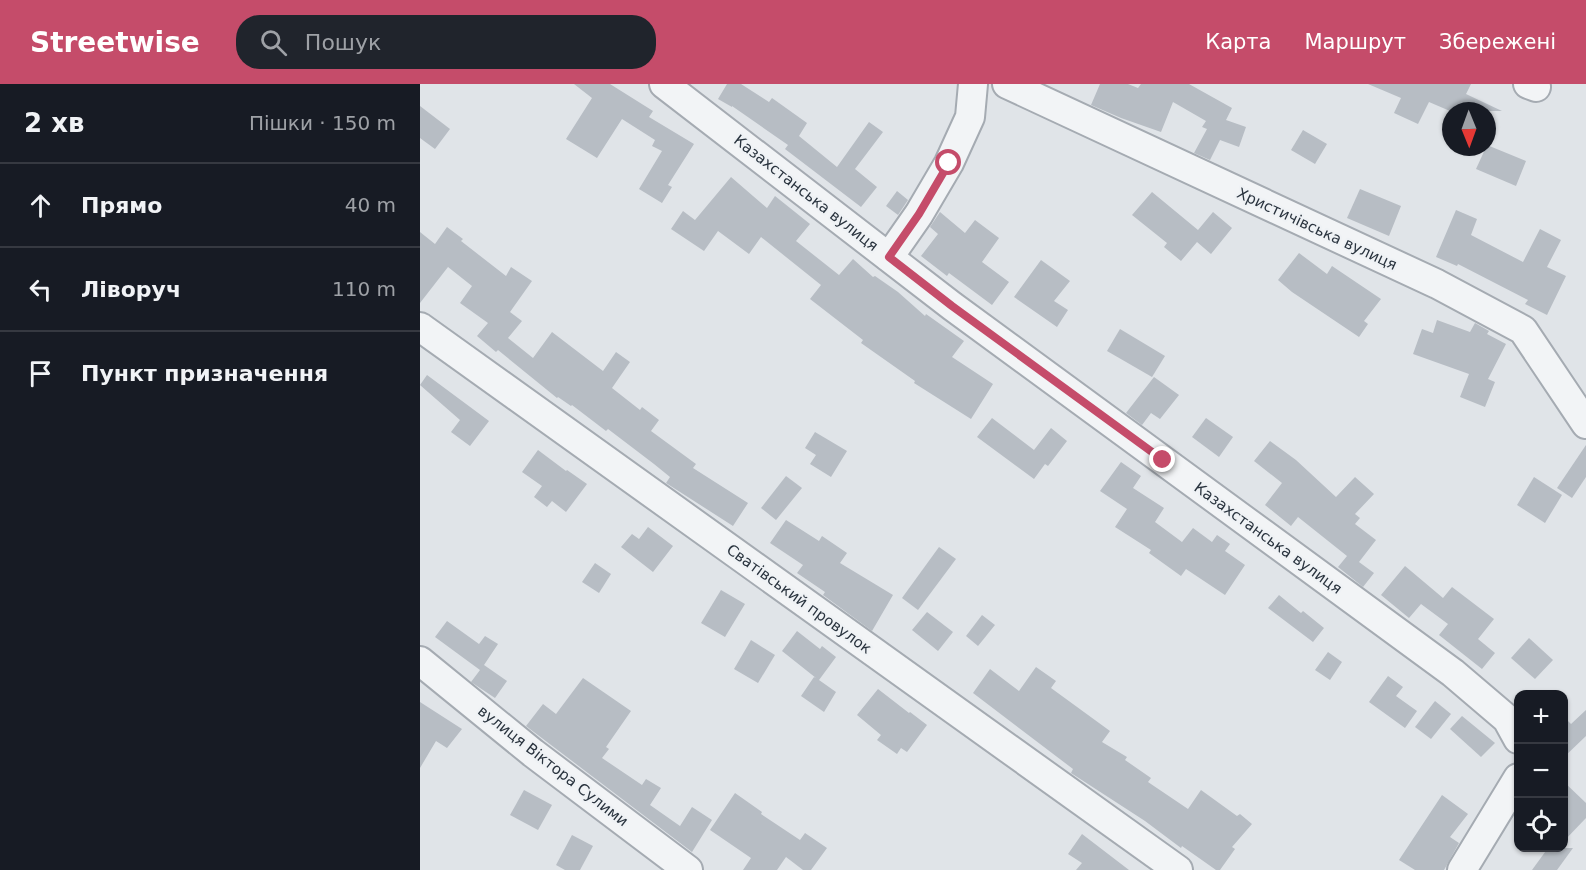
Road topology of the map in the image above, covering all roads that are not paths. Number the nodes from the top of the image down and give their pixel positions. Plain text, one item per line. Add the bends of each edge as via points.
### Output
1 (664, 84) edge
2 (973, 84) edge
3 (1007, 84) edge
4 (889, 257) junction
5 (420, 327) edge
6 (1586, 424) edge
7 (420, 661) edge
8 (1514, 732) edge
9 (1514, 785) edge
10 (688, 870) edge
11 (1178, 870) edge
12 (1462, 870) edge

1 - 4 street, Казахстанська вулиця
2 - 4 street via 970,117 949,163
3 - 6 street, Христичівська вулиця via 1437,284 1523,330
4 - 8 street, Казахстанська вулиця via 1453,673 1507,719
5 - 11 street, Сватівський провулок
7 - 10 street, вулиця Віктора Сулими via 533,753
9 - 12 street

